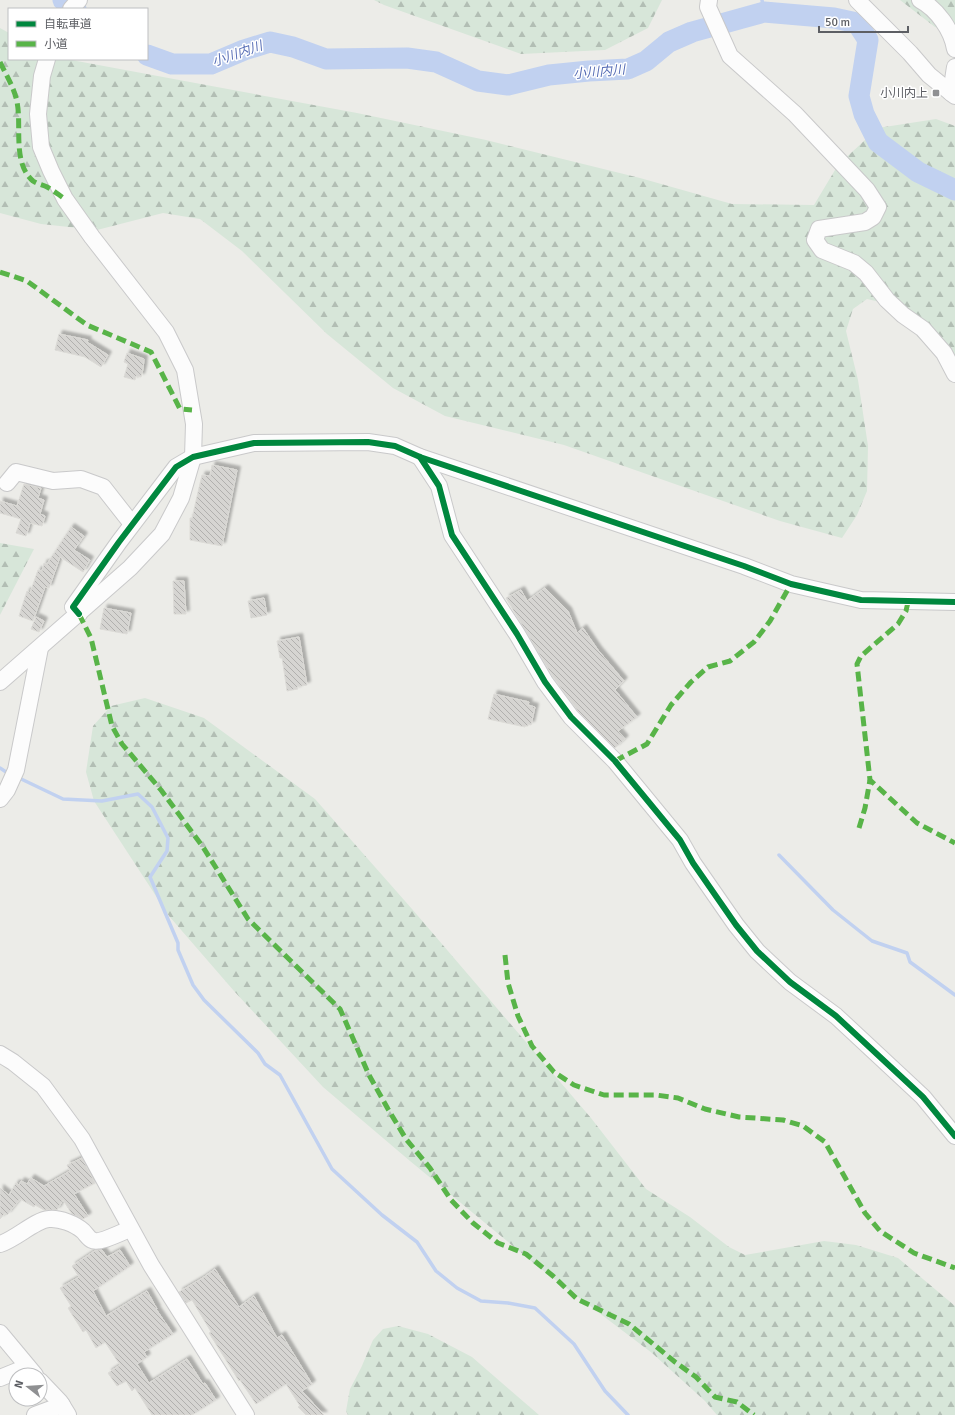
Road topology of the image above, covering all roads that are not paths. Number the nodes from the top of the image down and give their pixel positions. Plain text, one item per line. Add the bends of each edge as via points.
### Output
1 (79, 0) edge
2 (857, 0) edge
3 (920, 0) edge
4 (709, 4) edge
5 (72, 8) edge
6 (955, 49) edge
7 (47, 60) edge
8 (955, 67) edge
9 (953, 95) edge
10 (955, 374) edge
11 (193, 457) junction
12 (420, 457) junction
13 (7, 483) dead end
14 (132, 524) junction
15 (955, 602) edge
16 (79, 614) junction
17 (40, 648) junction
18 (0, 682) edge
19 (0, 798) edge
20 (0, 1054) edge
21 (955, 1136) edge
22 (130, 1229) junction
23 (0, 1244) edge
24 (0, 1333) edge
25 (28, 1367) edge
26 (48, 1390) edge
27 (65, 1410) edge
28 (35, 1415) edge
29 (246, 1415) edge

1 - 5 street
2 - 9 street via 929,75
3 - 6 street via 942,18
4 - 10 street via 730,56 795,114 867,190 878,207 873,217 866,222 819,229 815,240 822,250 854,263 866,273 887,300 923,329 944,353
7 - 11 street via 42,76 38,114 41,147 65,199 166,332 185,370 194,424
8 - 9 street
11 - 12 street via 254,443 368,442 395,446
11 - 14 street via 176,467
11 - 16 street via 181,498 162,534 130,568
12 - 15 street via 736,563 791,584 861,600
12 - 21 street via 439,486 452,535 517,634 545,682 571,717 615,761 680,840 693,863 756,951 790,982 836,1016 923,1097
13 - 14 street via 16,472 52,481 81,479 102,487
14 - 16 street via 73,607
16 - 17 street
17 - 18 street
17 - 19 street via 16,770 7,790
20 - 22 street via 43,1086 82,1139
22 - 23 street via 100,1241 92,1240 78,1227 51,1218 41,1220
22 - 29 street
24 - 25 street
26 - 27 street
27 - 28 street

